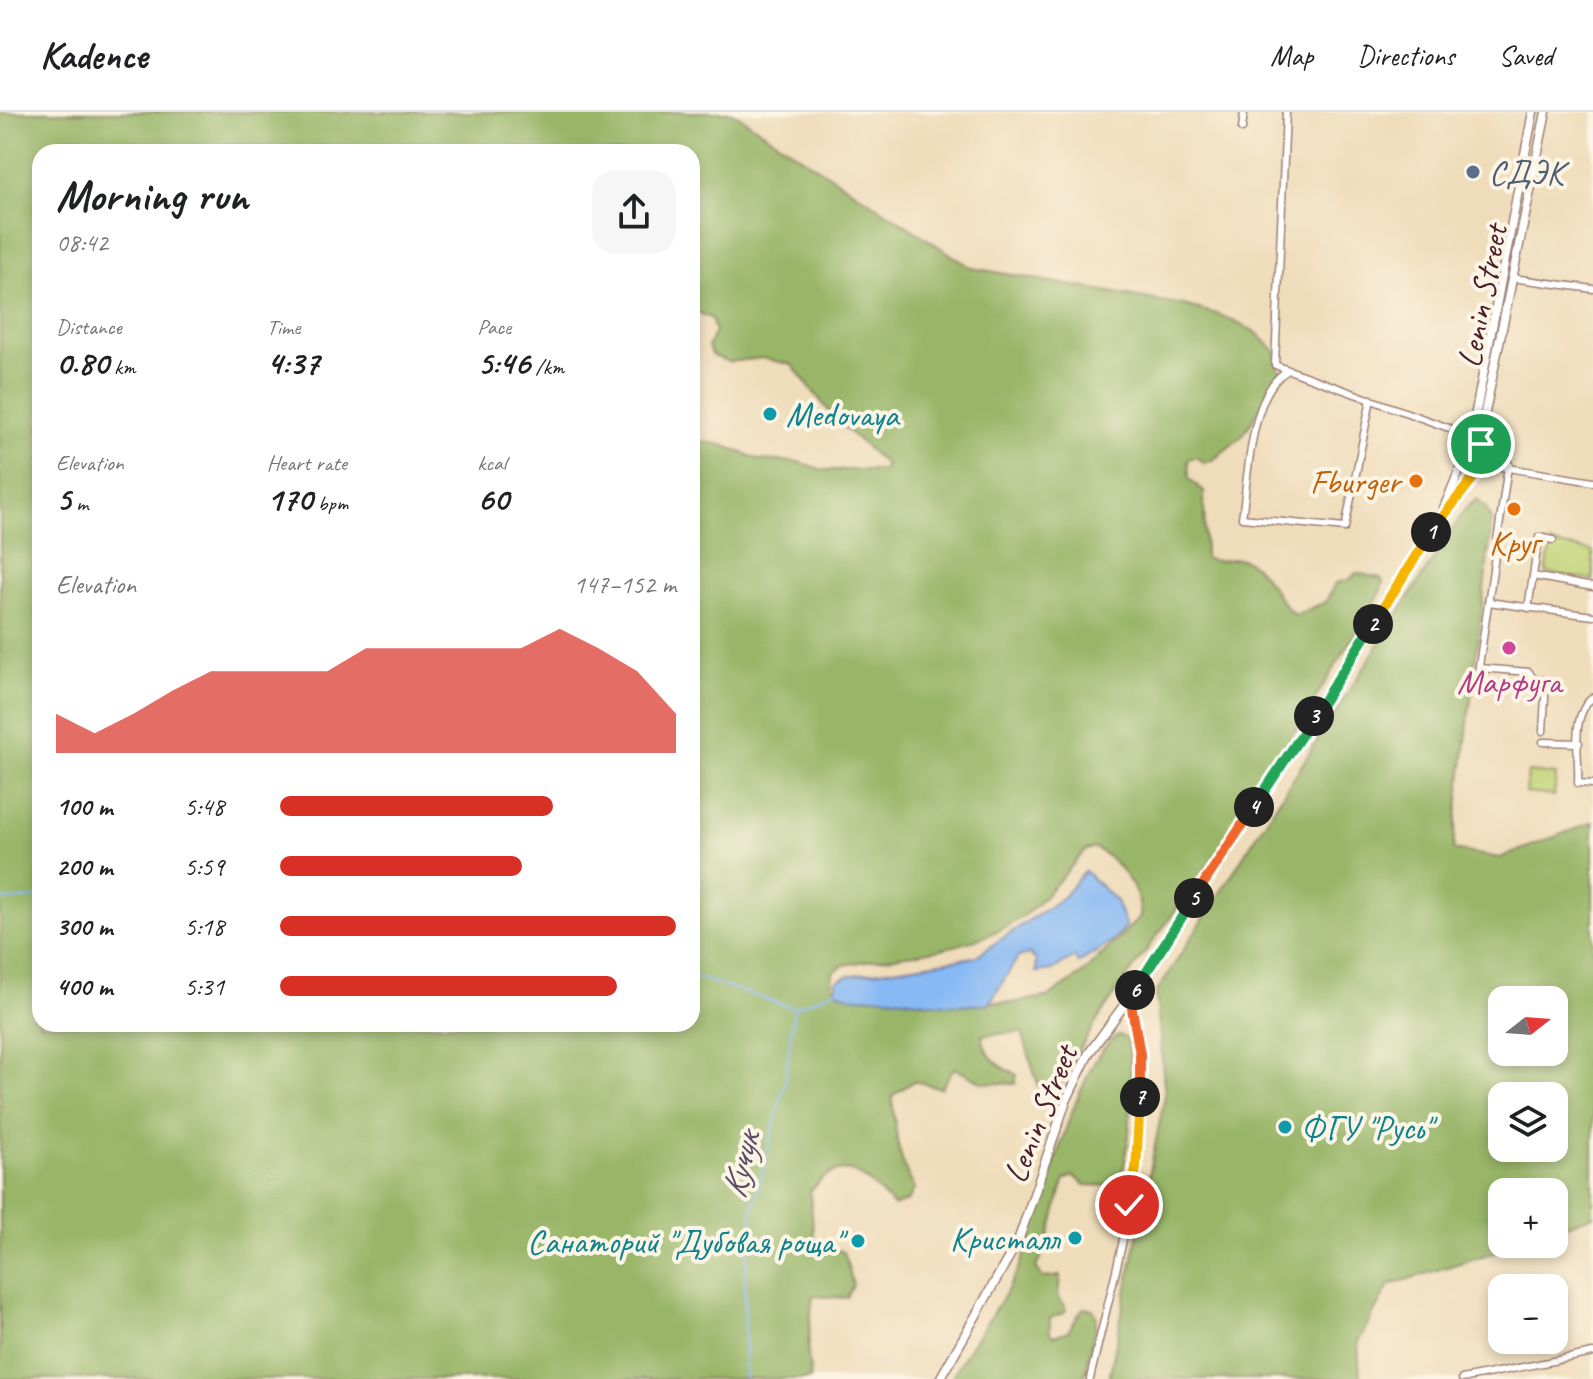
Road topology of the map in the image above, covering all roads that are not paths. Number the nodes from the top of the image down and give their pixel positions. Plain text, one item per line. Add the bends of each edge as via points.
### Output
1 (1244, 112) edge
2 (1286, 112) edge
3 (1533, 112) edge
4 (1546, 112) edge
5 (1242, 129) dead end
6 (1512, 278) junction
7 (1593, 289) edge
8 (1289, 370) junction
9 (1371, 399) junction
10 (1470, 443) junction
11 (1484, 448) junction
12 (1463, 462) junction
13 (1481, 466) junction
14 (1510, 466) junction
15 (1590, 481) edge
16 (1441, 516) junction
17 (1553, 540) dead end
18 (1533, 576) junction
19 (1593, 587) edge
20 (1488, 602) junction
21 (1528, 608) junction
22 (1593, 616) edge
23 (1593, 697) edge
24 (1543, 731) dead end
25 (1543, 742) dead end
26 (1579, 743) junction
27 (1593, 784) edge
28 (1130, 997) junction
29 (1593, 1353) edge
30 (940, 1379) edge
31 (1090, 1379) edge
32 (1462, 1379) edge

1 - 5 street
2 - 8 street via 1275,365
3 - 10 main road, Lenin Street
4 - 6 main road, Lenin Street
6 - 7 street
6 - 11 main road, Lenin Street
8 - 9 street
8 - 9 street via 1272,381 1261,406 1242,518 1345,528
9 - 10 street via 1457,431
10 - 11 main road
10 - 12 main road via 1462,451
11 - 13 main road
11 - 14 street
12 - 13 main road
12 - 16 main road, Lenin Street
13 - 14 street
13 - 16 main road, Lenin Street
14 - 15 street
14 - 20 street
16 - 28 main road, Lenin Street
17 - 18 street via 1539,537
18 - 19 street
18 - 21 street
20 - 21 street
20 - 24 street via 1479,670 1529,672 1533,679 1546,681
21 - 22 street
23 - 26 street via 1579,711
25 - 26 street
26 - 27 street via 1578,783
28 - 30 main road, Lenin Street via 1078,1075 1003,1271
28 - 31 street via 1140,1054 1136,1168
29 - 32 street

